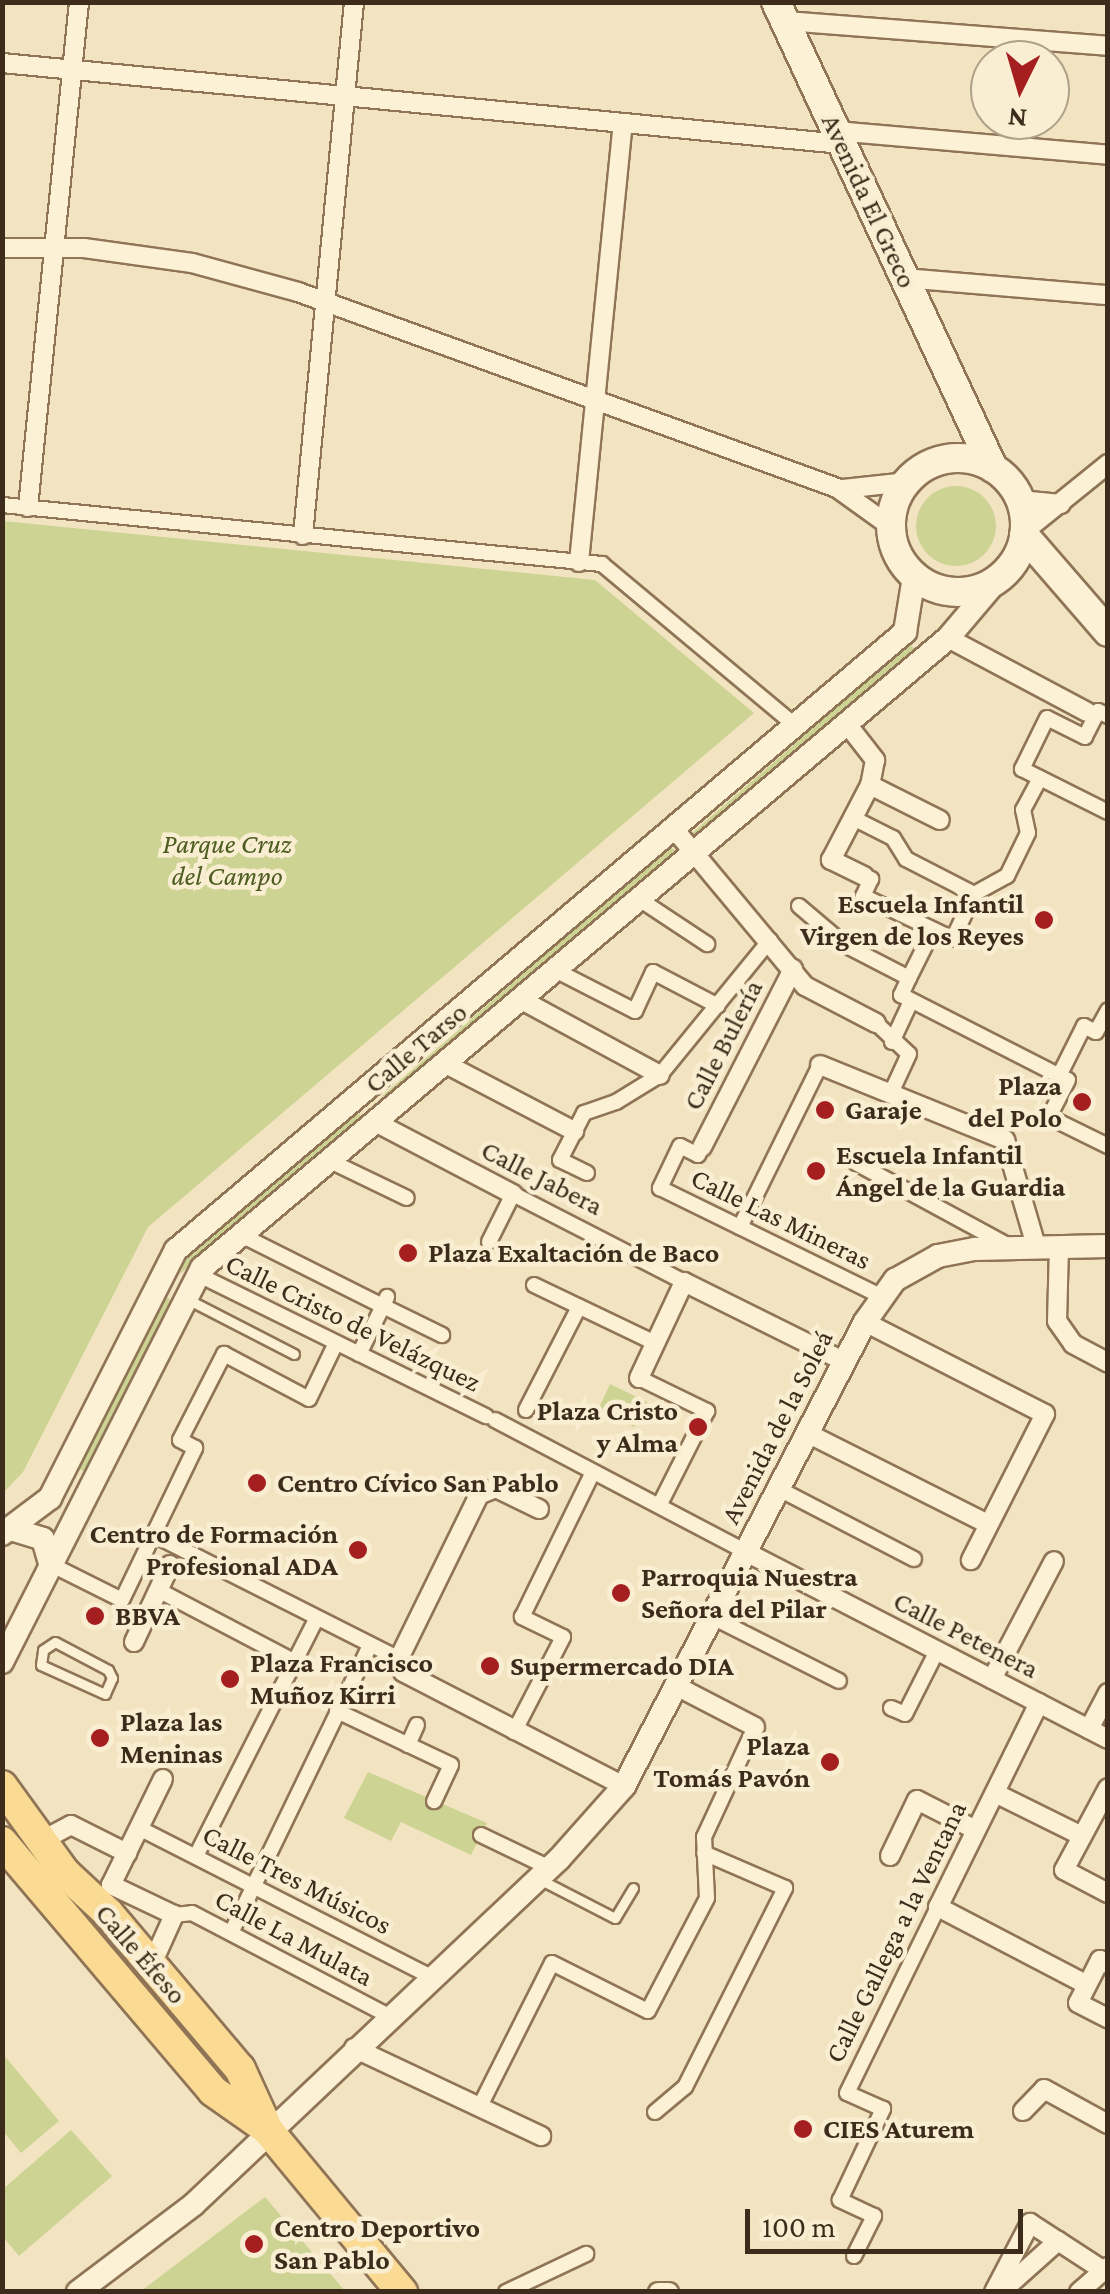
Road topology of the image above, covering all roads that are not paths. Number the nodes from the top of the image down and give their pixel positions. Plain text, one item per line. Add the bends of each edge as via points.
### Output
1 (79, 2) edge
2 (354, 2) edge
3 (781, 12) edge
4 (1108, 46) edge
5 (2, 63) edge
6 (72, 70) junction
7 (345, 96) junction
8 (622, 123) junction
9 (839, 138) junction
10 (1108, 155) edge
11 (54, 247) junction
12 (2, 248) edge
13 (904, 278) junction
14 (1108, 295) edge
15 (325, 302) junction
16 (962, 399) junction
17 (595, 400) junction
18 (946, 459) junction
19 (1108, 464) edge
20 (993, 468) junction
21 (906, 482) junction
22 (837, 488) junction
23 (1020, 500) junction
24 (1061, 504) junction
25 (2, 505) edge
26 (28, 508) junction
27 (890, 526) junction
28 (1025, 533) junction
29 (302, 535) junction
30 (579, 562) junction
31 (1004, 573) junction
32 (914, 576) junction
33 (1072, 593) junction
34 (1108, 632) edge
35 (948, 638) junction
36 (1086, 712) dead end
37 (1108, 716) edge
38 (846, 724) junction
39 (797, 727) junction
40 (1040, 778) junction
41 (870, 785) junction
42 (1108, 812) edge
43 (853, 818) junction
44 (940, 820) dead end
45 (675, 830) junction
46 (695, 853) junction
47 (864, 876) joint
48 (974, 894) junction
49 (639, 899) junction
50 (800, 906) dead end
51 (933, 930) junction
52 (770, 940) junction
53 (707, 944) dead end
54 (793, 969) junction
55 (555, 970) junction
56 (909, 978) junction
57 (520, 999) junction
58 (911, 1000) junction
59 (718, 1006) junction
60 (1108, 1010) edge
61 (876, 1023) joint
62 (892, 1042) junction
63 (444, 1063) junction
64 (820, 1064) joint
65 (660, 1075) junction
66 (1063, 1078) junction
67 (891, 1093) junction
68 (375, 1122) junction
69 (574, 1130) junction
70 (1108, 1146) edge
71 (702, 1147) joint
72 (330, 1161) junction
73 (856, 1164) dead end
74 (587, 1173) dead end
75 (513, 1194) junction
76 (407, 1198) dead end
77 (740, 1227) junction
78 (241, 1235) junction
79 (488, 1242) dead end
80 (1048, 1246) junction
81 (1108, 1246) edge
82 (1010, 1247) junction
83 (198, 1275) junction
84 (684, 1282) junction
85 (534, 1285) dead end
86 (880, 1296) junction
87 (186, 1299) junction
88 (385, 1302) junction
89 (579, 1307) junction
90 (865, 1322) junction
91 (442, 1335) dead end
92 (336, 1343) junction
93 (655, 1343) junction
94 (294, 1354) dead end
95 (359, 1354) junction
96 (844, 1362) junction
97 (1108, 1363) edge
98 (639, 1378) joint
99 (516, 1431) junction
100 (807, 1434) junction
101 (593, 1472) junction
102 (779, 1488) junction
103 (659, 1506) junction
104 (539, 1510) dead end
105 (988, 1524) junction
106 (8, 1532) edge
107 (154, 1535) junction
108 (746, 1552) junction
109 (175, 1557) junction
110 (914, 1559) dead end
111 (971, 1560) dead end
112 (1054, 1561) dead end
113 (50, 1564) junction
114 (158, 1590) junction
115 (712, 1617) junction
116 (317, 1618) junction
117 (15, 1636) junction
118 (134, 1642) dead end
119 (374, 1647) junction
120 (43, 1650) junction
121 (937, 1651) junction
122 (400, 1659) junction
123 (2, 1662) edge
124 (295, 1662) junction
125 (992, 1679) junction
126 (839, 1681) dead end
127 (676, 1686) junction
128 (1108, 1692) edge
129 (1039, 1704) junction
130 (891, 1708) dead end
131 (337, 1711) junction
132 (417, 1725) dead end
133 (754, 1727) joint
134 (1090, 1730) junction
135 (514, 1732) junction
136 (1108, 1739) edge
137 (408, 1744) junction
138 (163, 1778) dead end
139 (2, 1786) edge
140 (624, 1786) junction
141 (1108, 1788) edge
142 (995, 1793) junction
143 (434, 1801) dead end
144 (139, 1828) junction
145 (976, 1830) junction
146 (481, 1835) dead end
147 (1082, 1836) junction
148 (42, 1840) junction
149 (2, 1842) edge
150 (126, 1853) junction
151 (704, 1853) junction
152 (196, 1856) junction
153 (890, 1856) dead end
154 (544, 1873) junction
155 (65, 1874) junction
156 (252, 1884) junction
157 (634, 1888) dead end
158 (1108, 1893) edge
159 (938, 1907) junction
160 (174, 1915) junction
161 (231, 1933) junction
162 (87, 1936) junction
163 (152, 1964) junction
164 (1108, 1964) edge
165 (432, 1976) junction
166 (1086, 1985) junction
167 (389, 2016) junction
168 (1108, 2018) edge
169 (354, 2048) junction
170 (479, 2108) junction
171 (1023, 2111) dead end
172 (655, 2112) dead end
173 (1108, 2124) edge
174 (267, 2129) junction
175 (541, 2136) dead end
176 (1058, 2241) junction
177 (586, 2254) dead end
178 (854, 2256) dead end
179 (1106, 2269) edge
180 (78, 2292) edge
181 (402, 2292) edge
182 (506, 2292) edge
183 (658, 2292) edge
184 (669, 2292) edge
185 (997, 2292) edge
186 (1079, 2292) edge

1 - 6 street
2 - 7 street
3 - 4 street
3 - 9 main road, Avenida El Greco
5 - 6 street
6 - 7 street
6 - 11 street
7 - 8 street
7 - 15 street
8 - 9 street
8 - 17 street
9 - 10 street
9 - 13 main road, Avenida El Greco
11 - 12 street
11 - 15 street via 192,263
11 - 26 street
13 - 14 street
13 - 16 main road, Avenida El Greco
15 - 17 street
15 - 29 street
16 - 18 main road via 961,437
16 - 20 main road, Avenida El Greco
17 - 22 street
17 - 30 street
18 - 20 main road
18 - 21 main road
19 - 24 street
20 - 23 main road
21 - 22 street
21 - 27 main road
22 - 27 street
23 - 24 street
23 - 28 main road
24 - 28 street
25 - 26 street
26 - 29 street
27 - 32 main road via 901,562
28 - 31 main road
28 - 33 main road
29 - 30 street
30 - 39 street via 602,564
31 - 32 main road via 966,592 948,592
31 - 33 main road via 1032,565
31 - 35 street, Calle Tarso
32 - 39 street, Calle Tarso via 906,632
33 - 34 main road
35 - 36 street
35 - 38 street, Calle Tarso
37 - 40 street via 1098,712 1085,736 1047,718 1022,769
38 - 41 street via 875,760
38 - 46 street, Calle Tarso
39 - 45 street, Calle Tarso
40 - 42 street
40 - 48 street via 1023,810 1028,833 1007,876
41 - 43 street
41 - 44 street
43 - 47 street via 832,860
43 - 48 street via 893,838 906,860
45 - 46 street
45 - 106 street, Calle Tarso via 176,1250 50,1498
46 - 49 street, Calle Tarso
46 - 52 street
47 - 51 street via 871,880 863,896
48 - 51 street via 952,938
49 - 53 street
49 - 55 street, Calle Tarso
50 - 56 street via 845,945
51 - 56 street
52 - 54 street
52 - 59 street
54 - 61 street via 806,986
54 - 71 street, Calle Bulería
55 - 57 street, Calle Tarso
55 - 59 street via 634,1011 654,972
56 - 58 street via 901,995
57 - 63 street, Calle Tarso
57 - 65 street
58 - 62 street
58 - 66 street
59 - 65 street
60 - 66 street via 1096,1032 1084,1026
61 - 62 street
62 - 67 street via 908,1054
63 - 68 street, Calle Tarso
63 - 69 street
64 - 67 street
64 - 77 street
65 - 69 street via 584,1113
66 - 70 street via 1050,1117
67 - 80 street via 1005,1140
68 - 72 street, Calle Tarso
68 - 75 street, Calle Jabera
69 - 74 street via 560,1160
71 - 77 street, Calle Las Mineras via 698,1155 680,1146 660,1188
72 - 76 street
72 - 78 street, Calle Tarso
73 - 82 street
75 - 79 street
75 - 84 street, Calle Jabera
77 - 86 street, Calle Las Mineras
78 - 83 street, Calle Tarso
78 - 88 street
80 - 81 street, Avenida de la Soleá
80 - 82 street, Avenida de la Soleá
80 - 97 street via 1057,1321 1073,1344
82 - 86 street, Avenida de la Soleá via 938,1256
83 - 87 street, Calle Tarso
83 - 92 street, Calle Cristo de Velázquez
84 - 93 street
84 - 96 street, Calle Jabera
85 - 89 street
86 - 90 street, Avenida de la Soleá
87 - 94 lane
87 - 113 street, Calle Tarso
88 - 91 street
88 - 95 street
89 - 93 street
89 - 99 street
90 - 96 street, Avenida de la Soleá
90 - 105 street via 1045,1414
92 - 95 street, Calle Cristo de Velázquez
92 - 107 street via 309,1399 224,1354 180,1440 196,1448
93 - 98 street
95 - 99 street, Calle Cristo de Velázquez
96 - 100 street, Avenida de la Soleá
98 - 103 street via 707,1412
99 - 101 street, Calle Cristo de Velázquez
100 - 102 street, Avenida de la Soleá
100 - 105 street
101 - 103 street, Calle Cristo de Velázquez
101 - 135 street via 522,1617 562,1636
102 - 108 street, Avenida de la Soleá
102 - 110 street
103 - 108 street, Calle Cristo de Velázquez
104 - 122 street via 496,1488 479,1495
105 - 111 street
106 - 113 street via 42,1539
107 - 109 street
107 - 113 street via 122,1600
108 - 115 street, Avenida de la Soleá
108 - 121 street, Calle Petenera
109 - 114 street
109 - 116 street
112 - 125 street
113 - 117 street, Calle Tarso
114 - 118 street
114 - 124 street
115 - 126 street
115 - 127 street, Avenida de la Soleá
116 - 119 street
116 - 124 street
117 - 120 lane
117 - 123 street, Calle Tarso
119 - 122 street
119 - 131 street
120 - 120 lane via 55,1642 108,1670 105,1694 40,1665
121 - 125 street, Calle Petenera
121 - 130 street via 905,1714
122 - 135 street via 416,1683
124 - 152 street
125 - 129 street, Calle Petenera
127 - 133 street
127 - 140 street, Avenida de la Soleá
128 - 134 street
129 - 134 street, Calle Petenera
129 - 142 street, Calle Gallega a la Ventana
131 - 137 street
131 - 156 street
132 - 137 street
133 - 151 street via 704,1836
134 - 136 street, Calle Petenera
135 - 140 street
137 - 143 street via 452,1765
138 - 144 street
139 - 148 main road, Calle Éfeso
140 - 154 street, Avenida de la Soleá
141 - 147 street
142 - 145 street, Calle Gallega a la Ventana
142 - 147 street
144 - 150 street
144 - 152 street, Calle Tres Músicos
145 - 153 street via 917,1800
145 - 159 street, Calle Gallega a la Ventana
146 - 154 street
147 - 158 street via 1064,1870
148 - 150 street via 71,1825
148 - 155 main road, Calle Éfeso
149 - 162 main road, Calle Éfeso
150 - 160 street via 111,1884
151 - 170 street via 706,1898 648,2011 552,1962
151 - 172 street via 785,1888 685,2086
152 - 156 street, Calle Tres Músicos
154 - 157 lane via 615,1918
154 - 165 street, Avenida de la Soleá
155 - 162 lane
155 - 163 main road, Calle Éfeso
156 - 161 street
156 - 165 street, Calle Tres Músicos
159 - 166 street
159 - 178 street, Calle Gallega a la Ventana via 847,2093 883,2110 840,2200 874,2216
160 - 161 street, Calle La Mulata via 192,1912
160 - 163 street
161 - 167 street, Calle La Mulata
162 - 174 main road, Calle Éfeso via 213,2091
163 - 174 main road, Calle Éfeso via 240,2068
164 - 166 street via 1100,1960
165 - 167 street, Avenida de la Soleá
166 - 168 street via 1078,2003
167 - 169 street, Avenida de la Soleá
169 - 170 street
169 - 174 street, Avenida de la Soleá
170 - 175 street
171 - 173 street via 1044,2089
174 - 180 street, Avenida de la Soleá via 193,2205
174 - 181 main road, Calle Éfeso
176 - 179 street
176 - 185 street
176 - 185 street via 1030,2223
177 - 182 street
179 - 186 street
183 - 184 street

